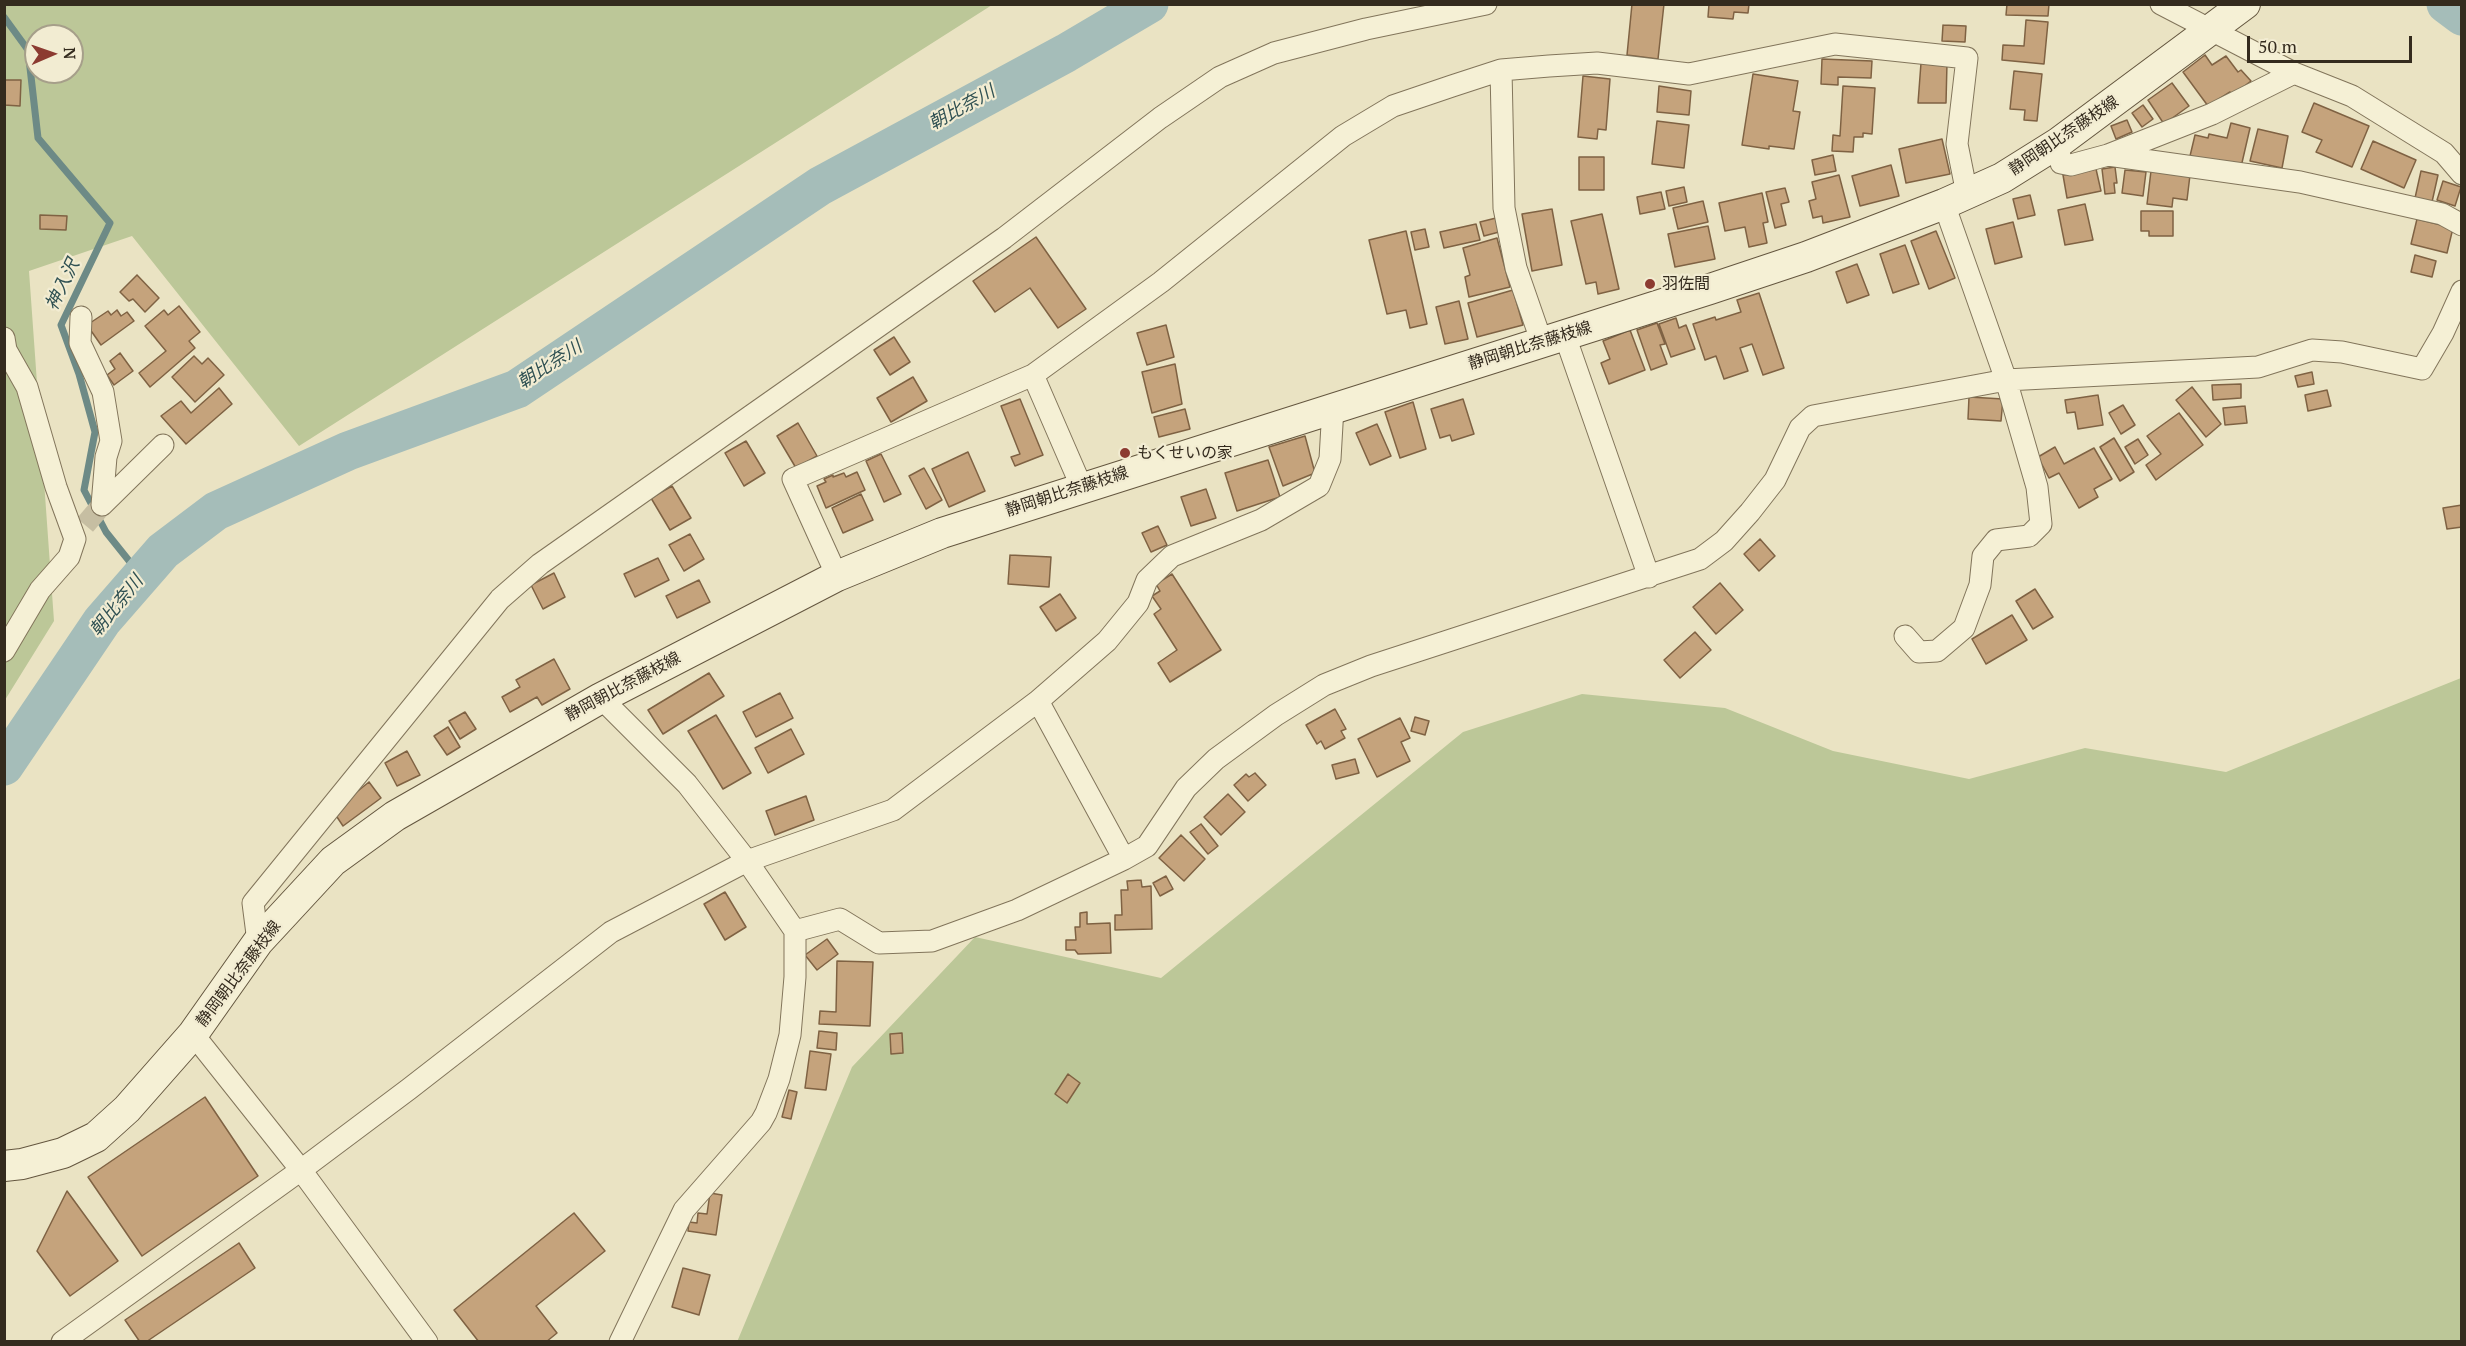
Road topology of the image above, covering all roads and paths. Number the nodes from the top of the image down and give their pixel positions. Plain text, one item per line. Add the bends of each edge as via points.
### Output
1 (1486, 4) edge
2 (2162, 4) edge
3 (2246, 4) edge
4 (2214, 28) junction
5 (1501, 70) junction
6 (2294, 73) junction
7 (2058, 143) junction
8 (2108, 154) junction
9 (2462, 174) edge
10 (1955, 199) junction
11 (2462, 225) edge
12 (2462, 291) edge
13 (81, 317) dead end
14 (4, 338) edge
15 (1554, 339) junction
16 (1033, 375) junction
17 (2006, 380) junction
18 (1334, 407) junction
19 (163, 446) dead end
20 (1082, 488) junction
21 (837, 576) junction
22 (1649, 577) junction
23 (1905, 636) dead end
24 (4, 651) edge
25 (601, 698) junction
26 (1038, 700) junction
27 (1125, 859) junction
28 (747, 861) junction
29 (795, 931) junction
30 (258, 942) junction
31 (193, 1034) junction
32 (4, 1166) edge
33 (301, 1170) junction
34 (62, 1341) edge
35 (427, 1341) edge
36 (620, 1341) edge

1 - 30 street via 1274,53 1220,77 1160,117 1004,238 540,564 500,599 253,903
2 - 4 street
3 - 4 main road, 静岡朝比奈藤枝線
4 - 6 street
4 - 7 main road, 静岡朝比奈藤枝線
5 - 10 street via 1597,63 1689,74 1835,44 1967,58
5 - 15 street via 1504,208 1516,268
5 - 16 street via 1393,106 1343,136 1161,282
6 - 8 street via 2212,114
6 - 9 street via 2352,96 2444,153
7 - 8 street via 2061,163 2071,165
7 - 10 main road, 静岡朝比奈藤枝線 via 2002,178
8 - 11 street via 2300,182 2442,214
10 - 15 main road, 静岡朝比奈藤枝線 via 1806,257
10 - 17 street
12 - 17 street via 2422,369 2342,352 2312,350 2258,367
13 - 19 street via 80,343 103,392 111,441 102,505
14 - 24 street via 6,350 27,387 56,487 80,532 69,557 40,590
15 - 18 main road, 静岡朝比奈藤枝線
15 - 22 street
16 - 20 street
16 - 21 street via 793,479
17 - 22 street via 1813,416 1800,428 1775,480 1724,541 1700,559
17 - 23 street via 2037,487 2041,524 2029,537 1996,540 1983,556 1980,585 1964,628 1937,651 1919,652
18 - 20 main road, 静岡朝比奈藤枝線
18 - 26 street via 1330,459 1319,486 1261,520 1172,556 1147,580 1138,603 1107,641
20 - 21 main road, 静岡朝比奈藤枝線 via 942,533
21 - 25 main road, 静岡朝比奈藤枝線
22 - 27 street via 1324,684 1216,759 1186,788 1147,846
25 - 28 street via 687,784
25 - 30 main road, 静岡朝比奈藤枝線 via 395,816 333,861
26 - 27 street
26 - 28 street via 893,810
27 - 29 street via 1017,910 932,941 879,943 840,919
28 - 29 street
28 - 33 street via 611,932
29 - 36 street via 790,1035 766,1113 684,1210
30 - 31 main road, 静岡朝比奈藤枝線
31 - 32 main road, 静岡朝比奈藤枝線 via 128,1109 96,1137 63,1154
31 - 33 street
33 - 34 street
33 - 35 street

